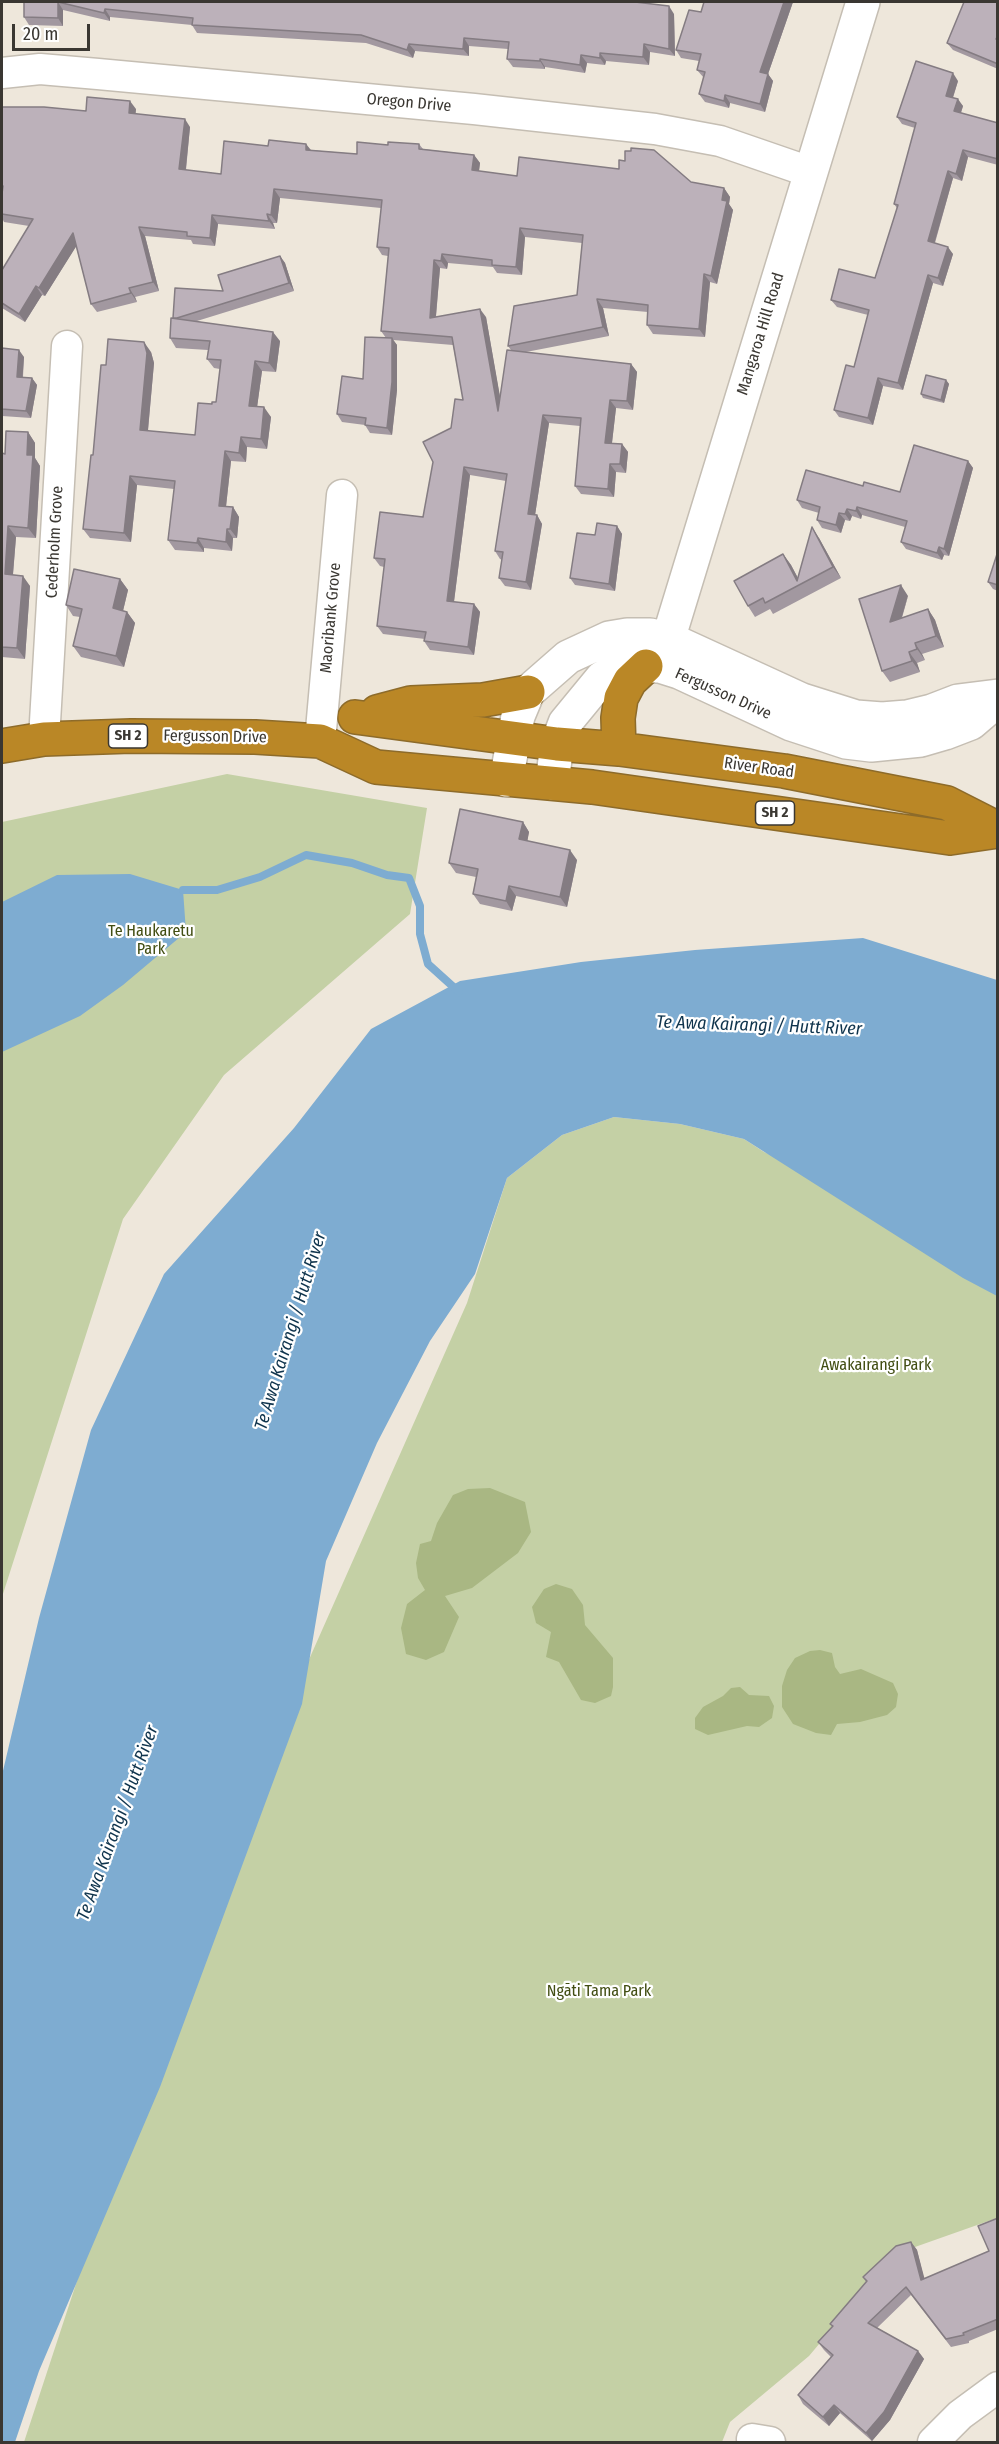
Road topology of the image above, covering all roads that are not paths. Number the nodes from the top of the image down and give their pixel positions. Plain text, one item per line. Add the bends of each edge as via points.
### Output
1 (863, 2) edge
2 (2, 72) edge
3 (810, 172) junction
4 (67, 346) dead end
5 (342, 495) dead end
6 (658, 657) junction
7 (528, 692) junction
8 (998, 698) edge
9 (355, 717) junction
10 (513, 737) junction
11 (44, 739) junction
12 (320, 741) junction
13 (557, 744) junction
14 (2, 746) edge
15 (619, 749) junction
16 (506, 780) junction
17 (552, 783) junction
18 (998, 830) edge
19 (998, 2387) edge
20 (933, 2442) edge

1 - 3 main road, Mangaroa Hill Road
2 - 3 street, Oregon Drive via 40,69 98,74 655,129 720,141
3 - 6 main road, Mangaroa Hill Road
4 - 11 street, Cederholm Grove
5 - 12 street, Maoribank Grove
6 - 7 main road, Fergusson Drive via 651,635 609,638 568,657
6 - 8 main road, Fergusson Drive via 679,672 791,724 871,746 945,733 971,723
6 - 13 main road, Fergusson Drive via 620,668 602,678 565,723
6 - 15 highway via 630,681 621,698
7 - 9 highway via 483,700 411,703
7 - 10 main road, Fergusson Drive
9 - 10 highway, SH 2
9 - 12 highway
10 - 13 highway, River Road / SH 2
10 - 16 main road, Fergusson Drive
11 - 12 highway, Fergusson Drive / SH 2 via 131,736
11 - 14 highway, Fergusson Drive / SH 2
12 - 16 highway, Fergusson Drive / SH 2 via 376,767
13 - 15 highway, River Road / SH 2
13 - 17 main road, Fergusson Drive
15 - 18 highway, River Road / SH 2 via 864,785 947,803
16 - 17 highway, Fergusson Drive / SH 2
17 - 18 highway, River Road / SH 2 via 950,838
19 - 20 street via 960,2415

